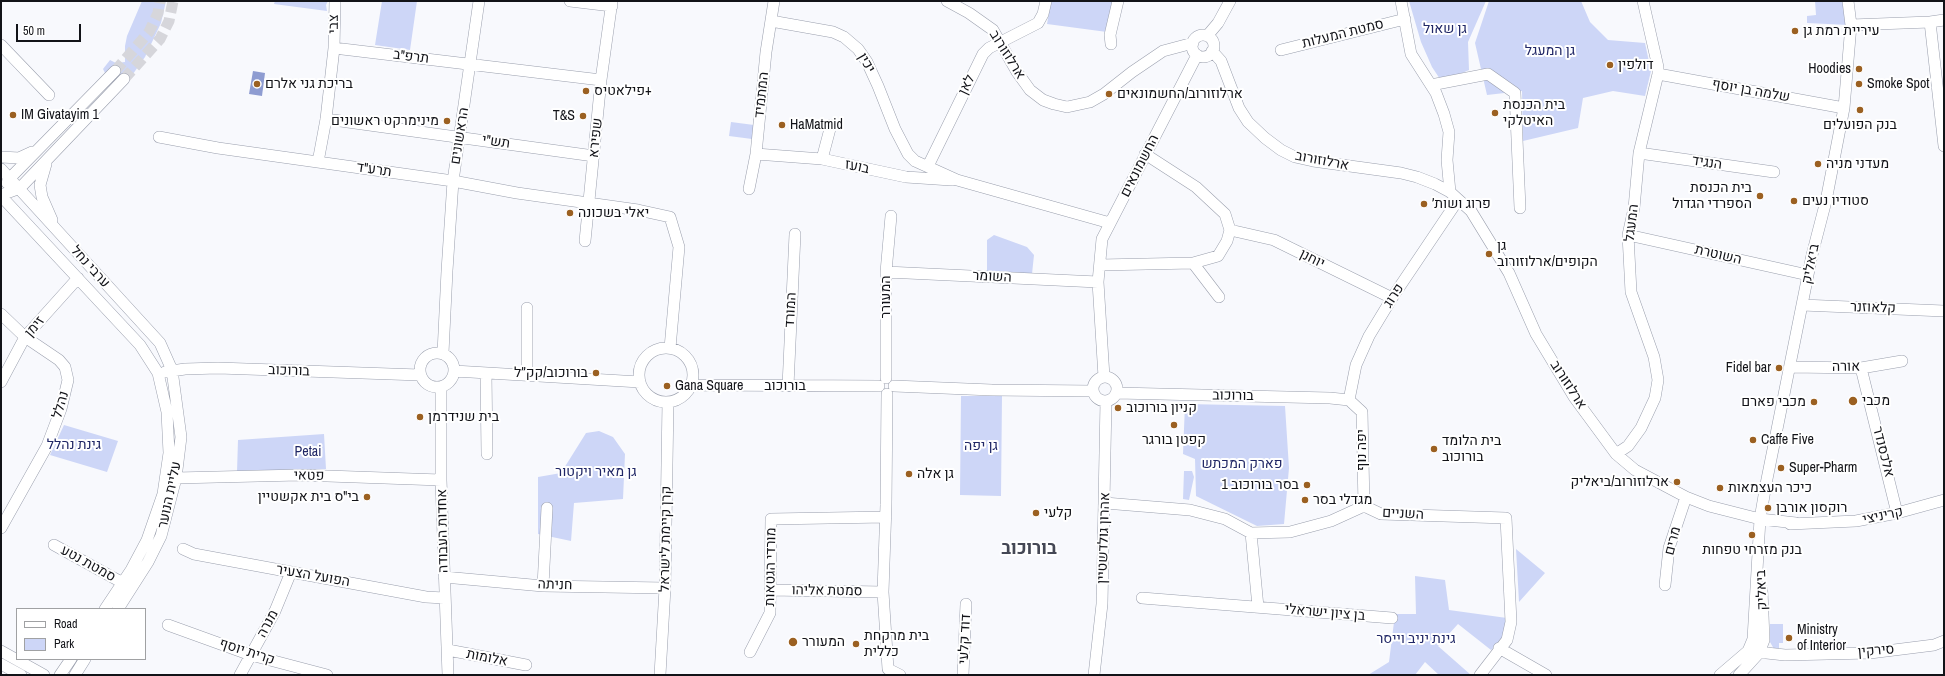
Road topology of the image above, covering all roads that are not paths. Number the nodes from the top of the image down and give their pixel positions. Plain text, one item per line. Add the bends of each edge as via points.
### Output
1 (335, 1) edge
2 (479, 1) edge
3 (570, 1) edge
4 (774, 1) edge
5 (947, 1) edge
6 (1046, 1) edge
7 (1118, 1) edge
8 (1230, 1) edge
9 (1401, 1) edge
10 (1642, 1) edge
11 (1848, 1) edge
12 (612, 4) edge
13 (1404, 18) junction
14 (1944, 20) edge
15 (771, 21) junction
16 (1930, 22) junction
17 (1851, 25) junction
18 (1208, 36) junction
19 (1001, 42) junction
20 (1193, 43) junction
21 (1112, 44) dead end
22 (1, 45) edge
23 (334, 48) junction
24 (1212, 50) junction
25 (1281, 50) dead end
26 (1197, 55) junction
27 (471, 65) junction
28 (115, 72) tunnel mouth
29 (1658, 74) junction
30 (124, 79) tunnel mouth
31 (602, 80) junction
32 (1431, 85) junction
33 (49, 95) dead end
34 (1844, 108) junction
35 (326, 120) junction
36 (831, 125) dead end
37 (461, 136) junction
38 (159, 137) dead end
39 (1944, 146) edge
40 (38, 149) junction
41 (1639, 153) junction
42 (756, 154) junction
43 (1145, 154) junction
44 (594, 156) junction
45 (1, 157) edge
46 (48, 159) junction
47 (822, 160) junction
48 (915, 161) junction
49 (318, 162) junction
50 (928, 166) junction
51 (1, 169) edge
52 (1774, 172) dead end
53 (906, 177) junction
54 (10, 178) junction
55 (958, 180) junction
56 (453, 181) junction
57 (20, 188) junction
58 (749, 189) dead end
59 (1, 195) edge
60 (1454, 196) junction
61 (589, 203) junction
62 (1520, 208) dead end
63 (891, 216) dead end
64 (1110, 223) junction
65 (57, 229) junction
66 (1230, 230) junction
67 (794, 234) dead end
68 (1628, 235) junction
69 (585, 241) dead end
70 (1194, 263) junction
71 (1100, 265) junction
72 (886, 272) junction
73 (1808, 275) junction
74 (78, 278) junction
75 (1098, 282) junction
76 (1219, 297) dead end
77 (1392, 298) junction
78 (1802, 305) junction
79 (527, 308) dead end
80 (1944, 311) edge
81 (1, 314) edge
82 (25, 336) junction
83 (670, 348) junction
84 (443, 353) junction
85 (1902, 361) dead end
86 (1790, 367) junction
87 (1861, 368) junction
88 (172, 370) junction
89 (454, 371) junction
90 (158, 373) junction
91 (486, 373) junction
92 (420, 375) junction
93 (527, 375) junction
94 (1104, 377) junction
95 (1, 382) edge
96 (640, 382) junction
97 (692, 385) junction
98 (788, 386) junction
99 (887, 386) junction
100 (441, 387) junction
101 (1093, 391) junction
102 (1117, 393) junction
103 (1349, 400) junction
104 (1106, 401) junction
105 (668, 402) junction
106 (487, 454) dead end
107 (1616, 454) junction
108 (176, 478) junction
109 (441, 480) junction
110 (1689, 499) junction
111 (1944, 500) edge
112 (1105, 503) junction
113 (1364, 506) junction
114 (547, 508) dead end
115 (1897, 513) junction
116 (886, 517) junction
117 (1760, 522) junction
118 (1, 528) edge
119 (1251, 533) junction
120 (54, 545) dead end
121 (183, 550) dead end
122 (291, 572) junction
123 (444, 578) junction
124 (123, 583) junction
125 (1665, 585) dead end
126 (543, 586) junction
127 (665, 588) junction
128 (770, 590) junction
129 (884, 592) junction
130 (444, 598) junction
131 (1142, 598) dead end
132 (966, 604) dead end
133 (1258, 607) junction
134 (106, 608) edge
135 (119, 608) edge
136 (1392, 618) dead end
137 (168, 625) dead end
138 (1764, 640) junction
139 (1944, 641) edge
140 (1499, 648) junction
141 (448, 650) junction
142 (1, 651) edge
143 (1748, 651) junction
144 (750, 652) dead end
145 (1760, 654) junction
146 (251, 655) junction
147 (1785, 655) junction
148 (16, 659) edge
149 (17, 660) edge
150 (70, 660) edge
151 (84, 660) edge
152 (1, 664) edge
153 (526, 665) dead end
154 (21, 675) edge
155 (44, 675) edge
156 (60, 675) edge
157 (75, 675) edge
158 (240, 675) edge
159 (327, 675) edge
160 (448, 675) edge
161 (660, 675) edge
162 (900, 675) edge
163 (963, 675) edge
164 (1094, 675) edge
165 (1480, 675) edge
166 (1546, 675) edge
167 (1720, 675) edge
168 (1739, 675) edge

1 - 23 street, צבי
2 - 27 street, הראשונים
3 - 12 street
4 - 15 street, המתמיד
5 - 19 street, ארלוזורוב via 982,21 993,30
6 - 19 street, לאן via 1038,23
7 - 21 street via 1110,35
8 - 18 street
9 - 13 street
10 - 29 street, המעגל
11 - 17 street, ביאליק
12 - 31 street, שפירא
13 - 25 street, סמטת המעלות
13 - 32 street via 1411,54
14 - 16 street
15 - 42 street, המתמיד
15 - 48 street, יכין via 833,32 844,37 858,49 867,62 895,129 908,154
16 - 17 street
16 - 39 street
17 - 34 street, ביאליק
18 - 20 street via 1200,35
18 - 24 street via 1212,41
19 - 20 street, ארלוזורוב via 1030,90 1043,100 1067,107 1090,102 1104,94 1163,50
19 - 50 street, לאן via 989,48 978,62
20 - 26 street
22 - 33 street
23 - 27 street, תרפ"ב
23 - 35 street
24 - 26 street via 1204,56
24 - 60 street, ארלוזורוב via 1221,60 1239,108 1248,122 1280,150 1313,162 1411,176 1435,184
26 - 43 street, החשמונאים
27 - 31 street, תרפ"ב
27 - 37 street, הראשונים
28 - 40 street
29 - 34 street, שלמה בן יוסף
29 - 41 street, המעגל
30 - 46 street
31 - 44 street, שפירא
32 - 60 street via 1449,132 1447,160
32 - 62 street via 1488,74 1515,94
34 - 73 street, ביאליק via 1826,201
35 - 37 street, תש"י
35 - 49 street
36 - 47 street
37 - 44 street, תש"י
37 - 56 street, הראשונים
38 - 49 street, תרע"ד
40 - 45 street via 19,158
40 - 54 street
41 - 52 street, הנגיד
41 - 68 street, המעגל via 1634,208
42 - 47 street, בועז
42 - 58 street, המתמיד
43 - 64 street, החשמונאים
43 - 66 street via 1196,187 1225,214
44 - 61 street, שפירא
46 - 57 street
46 - 65 street via 41,174 40,185 42,197
47 - 53 street, בועז
48 - 50 street
48 - 53 street
49 - 56 street, תרע"ד
50 - 55 street, בועז
51 - 54 street, ערבי נחל
53 - 55 street, בועז
54 - 57 street, ערבי נחל
54 - 59 street
55 - 64 street, בועז
56 - 61 street, תרע"ד
56 - 84 street, הראשונים
57 - 59 street
57 - 65 street, ערבי נחל
59 - 74 street, ערבי נחל
60 - 77 street, פרוג
60 - 107 street, ארלוזורוב via 1471,211 1509,273 1536,334 1566,385
61 - 69 street, שפירא
61 - 83 street via 670,217 679,247
63 - 72 street, המעורר
64 - 71 street, החשמונאים via 1102,238
65 - 88 street, ערבי נחל via 160,344
66 - 70 street via 1218,256
66 - 77 street, יוחנן via 1274,240
67 - 98 street, המורד
68 - 73 street, השוטרת
68 - 107 street, המעגל via 1631,292 1654,357 1658,380 1654,398 1641,428 1628,446
70 - 71 street
70 - 76 street
71 - 75 street, החשמונאים
72 - 75 street, השומר
72 - 99 street, המעורר
73 - 78 street, ביאליק
74 - 82 street, זימן
74 - 90 street, ערבי נחל via 140,345
75 - 94 street
77 - 103 street, פרוג via 1369,336 1356,365
78 - 80 street, קלאוזנר
78 - 86 street, ביאליק
79 - 93 street
81 - 82 street, נהלל
82 - 95 street, זימן
82 - 118 street, נהלל via 59,360 65,367 68,380 61,409 46,446
83 - 96 street via 661,348 646,357 640,369
83 - 97 street via 678,350 690,361 694,377
84 - 89 street via 451,359
84 - 92 street via 428,354 420,363
85 - 87 street, אורה
86 - 87 street, אורה
86 - 117 street, ביאליק
87 - 115 street, אלכסנדר
88 - 90 street, בורוכוב
88 - 92 street, בורוכוב via 218,368
88 - 108 street, עליית הנוער via 181,437
89 - 91 street
89 - 100 street via 451,380
90 - 124 street, עליית הנוער via 167,412 169,453 163,494 147,540
91 - 93 street
91 - 106 street
92 - 100 street via 428,385
93 - 96 street
94 - 101 street via 1095,382
94 - 102 street via 1115,382
96 - 105 street via 651,397
97 - 98 street, בורוכוב
97 - 105 street via 682,397
98 - 99 street, בורוכוב
99 - 101 street, בורוכוב
99 - 116 street, המעורר
100 - 109 street, אחדות העבודה
101 - 104 street via 1096,397
102 - 103 street, בורוכוב
102 - 104 street via 1113,399
103 - 113 street, יפה נוף via 1362,412
104 - 112 street, אהרון גולדשטיין
105 - 127 street, קרן קיימת לישראל
107 - 110 street, ארלוזורוב via 1640,474
108 - 109 street, פטאי via 299,475
108 - 135 street, עליית הנוער via 161,536
109 - 123 street, אחדות העבודה
110 - 117 street, ארלוזורוב via 1705,509
110 - 125 street, מרים via 1669,548
111 - 115 street, קריניצי
112 - 119 street, השניים via 1190,510 1225,519
112 - 164 street, אהרון גולדשטיין via 1102,604
113 - 119 street, השניים via 1331,521 1290,532
113 - 140 street, השניים via 1381,514 1506,518 1511,622 1506,640
114 - 126 street
115 - 117 street, קריניצי via 1856,521
116 - 128 street, מורדי הגטאות via 771,519
116 - 129 street, המעורר
117 - 138 street, ביאליק
117 - 143 street, ביאליק via 1753,639
119 - 133 street
120 - 124 street, סמטת נטע
121 - 122 street, הפועל הצעיר
122 - 130 street, הפועל הצעיר via 426,597
122 - 146 street, מנרה via 275,611
123 - 126 street, חניתה
123 - 130 street, אחדות העבודה
124 - 134 street, עליית הנוער
126 - 127 street, חניתה
127 - 161 street, קרן קיימת לישראל
128 - 129 street, סמטת אליהו
128 - 144 street, מורדי הגטאות via 770,613
129 - 162 street, המעורר via 888,669
130 - 141 street, אחדות העבודה
131 - 133 street, בן ציון ישראלי
132 - 163 street, דוד קלעי
133 - 136 street, בן ציון ישראלי
137 - 146 street, קרית יוסף
138 - 145 street, ביאליק
138 - 147 street via 1770,649
139 - 147 street, סירקין via 1934,645 1870,653
140 - 165 street
140 - 166 street
141 - 153 street, אלומות
141 - 160 street, אחדות העבודה
142 - 148 street
143 - 145 street, סירקין
143 - 167 street
145 - 147 street, סירקין
145 - 168 street
146 - 158 street, מנרה
146 - 159 street, קרית יוסף
149 - 155 street
150 - 156 street
151 - 157 street
152 - 154 street

